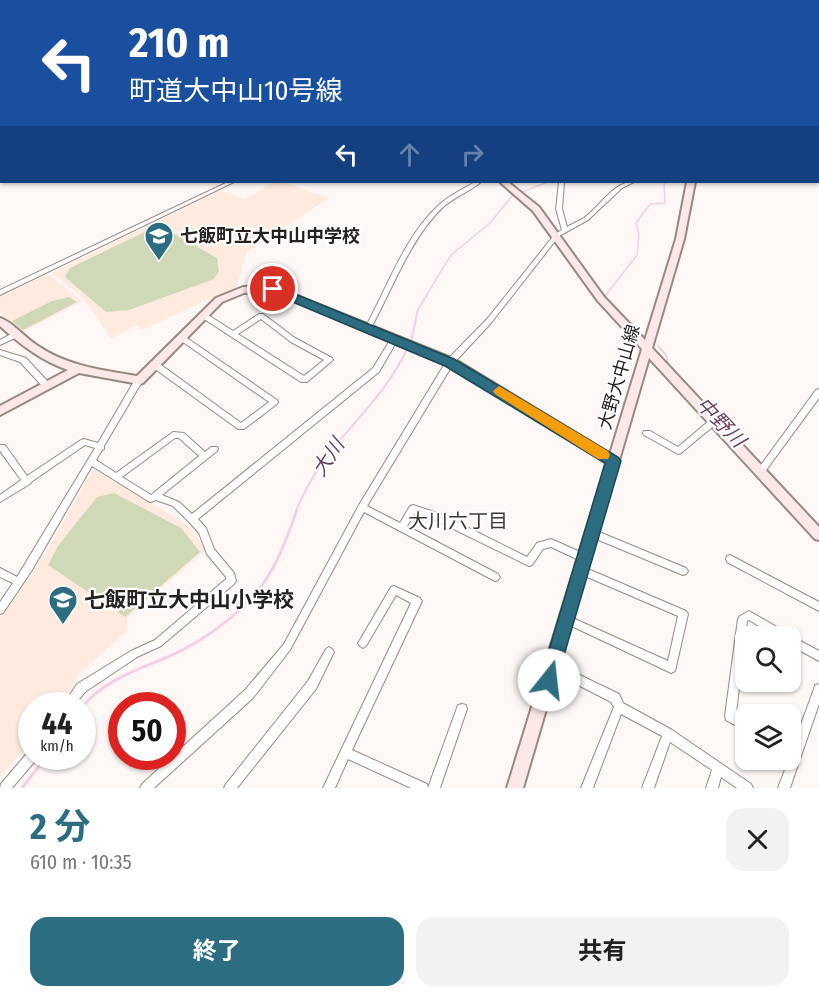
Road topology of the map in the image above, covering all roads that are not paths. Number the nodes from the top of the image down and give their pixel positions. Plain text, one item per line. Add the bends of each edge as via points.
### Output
1 (229, 183) edge
2 (476, 183) edge
3 (505, 183) edge
4 (559, 183) edge
5 (629, 183) edge
6 (691, 183) edge
7 (561, 233) junction
8 (0, 293) edge
9 (203, 315) junction
10 (0, 321) edge
11 (368, 328) junction
12 (233, 334) junction
13 (15, 335) junction
14 (182, 338) junction
15 (398, 340) junction
16 (0, 343) edge
17 (646, 349) junction
18 (0, 352) edge
19 (450, 362) junction
20 (154, 364) junction
21 (76, 370) junction
22 (139, 380) junction
23 (47, 386) junction
24 (819, 392) edge
25 (0, 411) edge
26 (713, 422) junction
27 (647, 433) dead end
28 (101, 447) junction
29 (0, 448) edge
30 (214, 449) dead end
31 (204, 456) junction
32 (613, 461) junction
33 (92, 462) junction
34 (761, 471) junction
35 (116, 477) junction
36 (27, 482) junction
37 (155, 496) junction
38 (0, 499) edge
39 (362, 507) junction
40 (192, 519) junction
41 (401, 528) junction
42 (591, 532) junction
43 (819, 535) edge
44 (584, 558) junction
45 (730, 559) dead end
46 (581, 570) junction
47 (684, 571) dead end
48 (0, 572) edge
49 (495, 577) dead end
50 (19, 582) junction
51 (819, 607) edge
52 (0, 610) edge
53 (566, 619) junction
54 (741, 626) edge
55 (767, 626) edge
56 (363, 643) dead end
57 (801, 646) edge
58 (329, 652) dead end
59 (819, 656) edge
60 (553, 667) junction
61 (735, 676) edge
62 (819, 689) edge
63 (78, 692) edge
64 (619, 707) junction
65 (462, 709) dead end
66 (735, 719) edge
67 (801, 733) edge
68 (668, 734) junction
69 (346, 753) junction
70 (718, 768) junction
71 (20, 770) edge
72 (788, 770) edge
73 (5, 788) edge
74 (146, 788) edge
75 (230, 788) edge
76 (329, 788) edge
77 (423, 788) edge
78 (434, 788) edge
79 (515, 788) edge
80 (586, 788) edge
81 (648, 788) edge
82 (712, 788) edge
83 (747, 788) edge
84 (784, 788) edge

1 - 8 street
2 - 11 street via 440,207 411,245
3 - 7 street
4 - 7 street
5 - 7 street via 586,219
6 - 17 street, 大野大中山線 via 680,239
7 - 17 street via 601,299
7 - 19 street
9 - 11 street via 228,295 268,288
9 - 12 street
9 - 14 street
10 - 13 street
11 - 15 street
12 - 12 street via 303,380 329,360 261,316
13 - 16 street
13 - 21 street via 37,353
14 - 20 street
14 - 20 street via 274,402 241,427
15 - 19 street
15 - 40 street via 376,370
17 - 26 street
17 - 32 street, 大野大中山線
18 - 23 street via 23,360
19 - 32 street
19 - 39 street
20 - 22 street
21 - 22 street
21 - 23 street
22 - 28 street
23 - 25 street
24 - 34 street
26 - 27 street via 678,451
26 - 34 street
28 - 33 street
28 - 36 street via 84,442
29 - 36 street
30 - 31 street
31 - 35 street via 181,435 173,435
31 - 37 street
32 - 42 street, 大野大中山線
33 - 35 street
33 - 50 street
34 - 43 street
35 - 37 street via 151,499
36 - 38 street
37 - 40 street via 176,504
39 - 41 street
39 - 74 street via 287,647 271,669 224,718
40 - 63 street via 231,580 158,644 134,654
41 - 44 street via 413,509 438,517 529,562 540,546 551,543
41 - 49 street
42 - 44 street, 大野大中山線
42 - 47 street
44 - 46 street, 大野大中山線
45 - 51 street
46 - 53 street, 大野大中山線
46 - 53 street via 683,614 671,668
48 - 50 street
50 - 52 street
53 - 60 street, 大野大中山線
54 - 55 street via 742,619 749,615
56 - 69 street via 394,590 417,601
57 - 59 street
58 - 75 street via 312,685
60 - 64 street via 615,699
60 - 79 street, 大野大中山線
61 - 66 street via 730,716
62 - 67 street
64 - 68 street
64 - 80 street
65 - 78 street
68 - 70 street
68 - 81 street
69 - 76 street
69 - 77 street
70 - 82 street
70 - 83 street
71 - 73 street
72 - 84 street

